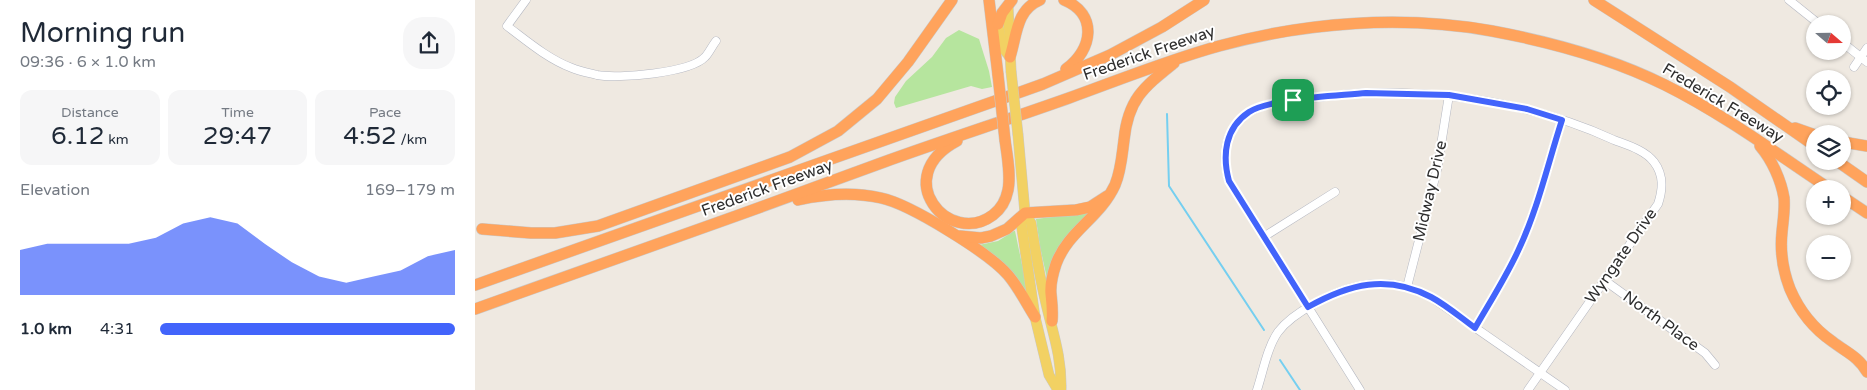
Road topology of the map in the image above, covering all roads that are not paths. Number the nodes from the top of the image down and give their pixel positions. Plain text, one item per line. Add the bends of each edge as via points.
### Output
1 (526, 0) edge
2 (952, 0) edge
3 (989, 0) edge
4 (995, 0) edge
5 (1040, 0) edge
6 (1064, 0) edge
7 (1204, 0) edge
8 (1594, 0) edge
9 (1789, 0) edge
10 (1009, 2) edge
11 (1808, 15) edge
12 (998, 24) junction
13 (715, 41) dead end
14 (1867, 48) edge
15 (1851, 49) edge
16 (1010, 57) junction
17 (1181, 58) junction
18 (1864, 60) edge
19 (1854, 67) dead end
20 (1043, 84) junction
21 (1730, 87) junction
22 (1449, 95) junction
23 (1562, 120) junction
24 (978, 128) junction
25 (1806, 131) edge
26 (1750, 136) junction
27 (1806, 140) edge
28 (1851, 143) edge
29 (1867, 146) edge
30 (1850, 170) edge
31 (1816, 180) edge
32 (1867, 182) edge
33 (1335, 192) dead end
34 (1110, 194) junction
35 (1851, 202) edge
36 (752, 211) junction
37 (1867, 213) edge
38 (1025, 214) junction
39 (646, 226) junction
40 (478, 227) edge
41 (955, 235) junction
42 (1265, 236) junction
43 (581, 248) junction
44 (475, 279) edge
45 (1604, 280) junction
46 (475, 285) edge
47 (1407, 287) junction
48 (1308, 307) junction
49 (475, 309) edge
50 (1035, 317) junction
51 (1052, 321) junction
52 (1475, 328) junction
53 (1715, 366) dead end
54 (1541, 372) junction
55 (1867, 372) edge
56 (1059, 390) edge
57 (1257, 390) edge
58 (1360, 390) edge
59 (1528, 390) edge
60 (1565, 390) edge

1 - 13 street via 507,26 556,60 598,75 645,74 691,65 705,58
2 - 40 highway via 877,99 838,132 790,158 576,231 531,233
3 - 24 highway, bridge via 1009,186 1003,203 994,214 982,221 954,221 941,214 932,203 927,185 928,170 945,148
4 - 12 highway
5 - 16 highway via 1031,4 1021,16
6 - 20 highway via 1075,6 1085,19 1087,42 1076,62
7 - 20 highway, Frederick Freeway via 1110,55
8 - 21 highway, Frederick Freeway
9 - 11 street
10 - 12 highway
10 - 16 main road
12 - 16 main road via 1002,47
14 - 18 street
15 - 18 street
16 - 38 main road, bridge
17 - 24 highway, Frederick Freeway
17 - 26 highway, Frederick Freeway via 1222,45 1320,26 1368,22 1447,25 1491,31 1593,55 1629,69 1683,95
17 - 34 highway via 1152,80 1134,102 1126,125 1120,167
18 - 19 street
20 - 39 highway, Frederick Freeway
21 - 25 highway via 1782,121
21 - 27 highway, Frederick Freeway
22 - 23 street, Wyngate Drive via 1527,109
22 - 42 street, Wyngate Drive via 1366,93 1293,100 1249,112 1229,136 1224,159 1229,181
22 - 47 street, Midway Drive via 1437,170
23 - 45 street, Wyngate Drive via 1640,151 1654,162 1661,178 1663,186 1657,204
23 - 52 street via 1519,249
24 - 36 highway, Frederick Freeway
26 - 31 highway, Frederick Freeway
26 - 55 highway via 1766,154 1782,188 1785,214 1781,234 1782,257 1795,299 1815,327 1855,357
28 - 29 highway
30 - 32 highway
33 - 42 street
34 - 38 highway via 1090,207
34 - 51 highway via 1059,256 1052,281
35 - 37 highway
36 - 41 highway via 825,195 868,196 893,202
36 - 49 highway, Frederick Freeway
38 - 41 highway via 1007,229 991,236
38 - 50 main road via 1021,222
38 - 51 main road via 1031,222
39 - 40 highway via 625,225 577,236 554,237 507,234
39 - 43 highway, Frederick Freeway
41 - 50 highway via 1007,273
42 - 48 street, Wyngate Drive
43 - 44 highway
43 - 46 highway, Frederick Freeway
45 - 53 street, North Place via 1705,353
45 - 54 street, Wyngate Drive
47 - 48 street via 1385,284 1355,286
47 - 52 street via 1431,297
48 - 57 street via 1278,333
48 - 58 street, Wyngate Drive
50 - 56 main road via 1049,376
51 - 56 main road via 1061,370
52 - 54 street
54 - 59 street, Wyngate Drive
54 - 60 street

